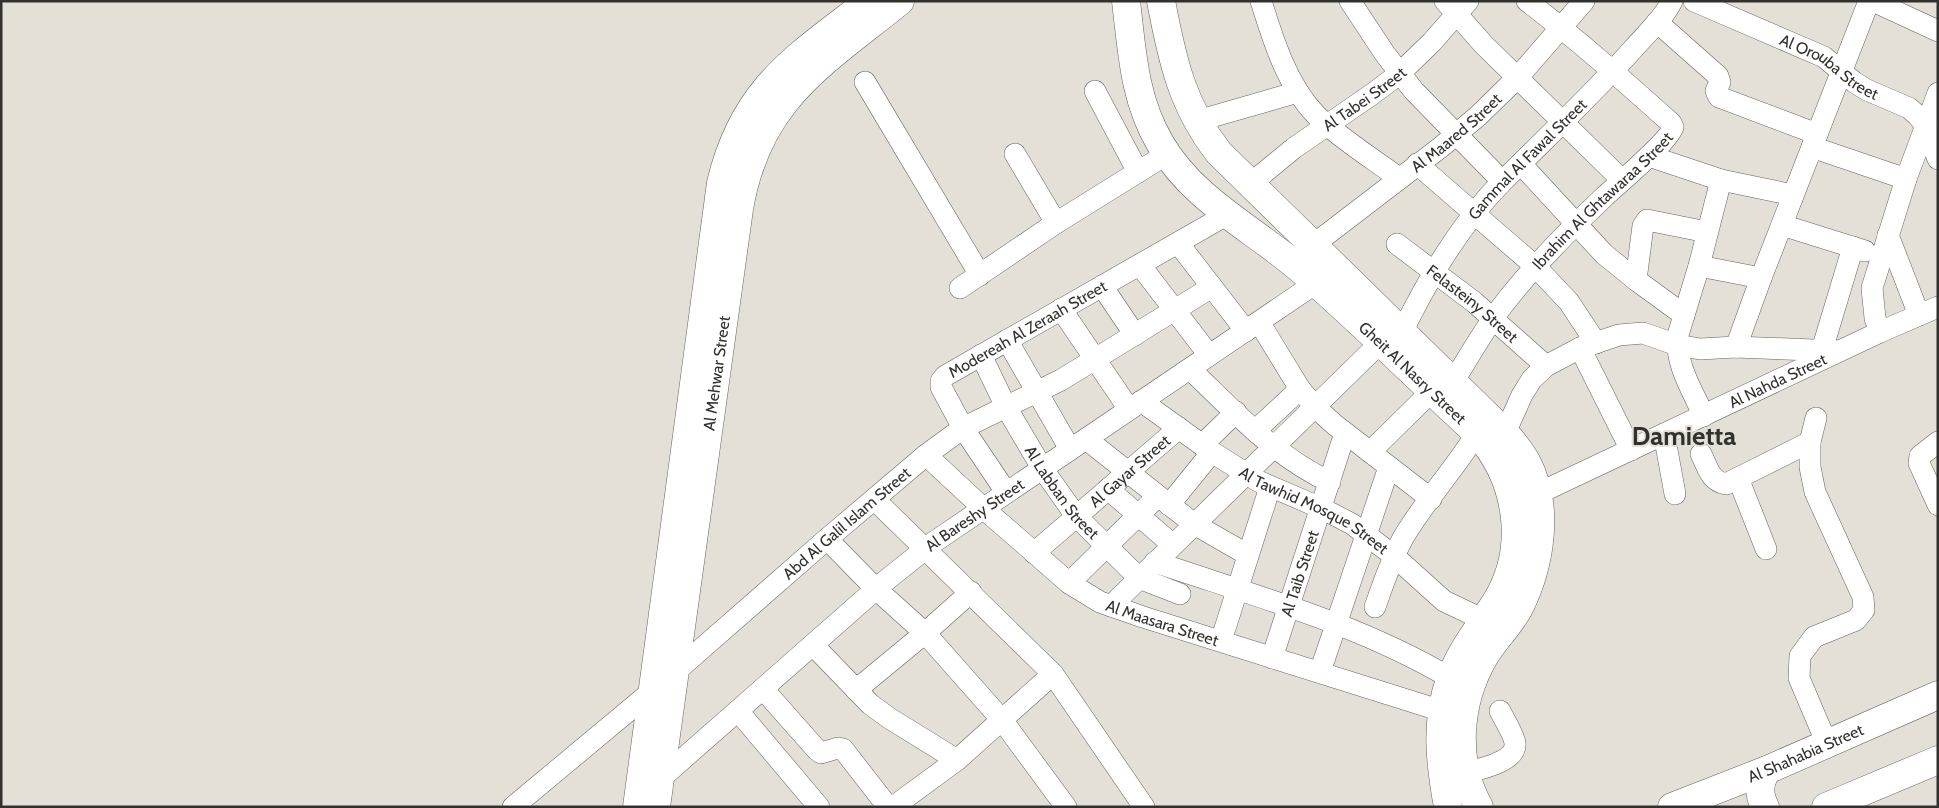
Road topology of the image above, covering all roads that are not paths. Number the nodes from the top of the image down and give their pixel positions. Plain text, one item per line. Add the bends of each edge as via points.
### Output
1 (869, 1) edge
2 (900, 1) edge
3 (1126, 1) edge
4 (1261, 1) edge
5 (1350, 1) edge
6 (1527, 1) edge
7 (1584, 1) edge
8 (1672, 1) edge
9 (1694, 1) edge
10 (1869, 1) edge
11 (1873, 1) edge
12 (1163, 2) edge
13 (1456, 6) edge
14 (1717, 6) edge
15 (1657, 22) junction
16 (1562, 28) junction
17 (1938, 31) edge
18 (1841, 71) junction
19 (1613, 72) junction
20 (1399, 74) junction
21 (1518, 78) junction
22 (865, 82) dead end
23 (1095, 91) dead end
24 (1298, 92) junction
25 (1938, 93) edge
26 (1144, 108) junction
27 (1191, 110) junction
28 (1564, 123) junction
29 (1327, 124) junction
30 (1925, 126) junction
31 (1456, 134) junction
32 (1815, 141) junction
33 (1219, 153) junction
34 (1015, 154) dead end
35 (1649, 156) junction
36 (1169, 157) junction
37 (1938, 159) edge
38 (1417, 164) junction
39 (1521, 164) junction
40 (1138, 172) junction
41 (1399, 178) junction
42 (1906, 179) junction
43 (1622, 180) junction
44 (1721, 180) junction
45 (1502, 182) junction
46 (1250, 185) junction
47 (1793, 195) junction
48 (1475, 213) junction
49 (1228, 214) junction
50 (1056, 223) junction
51 (1575, 224) junction
52 (1782, 225) junction
53 (1707, 232) junction
54 (1888, 235) junction
55 (1178, 243) junction
56 (1397, 244) dead end
57 (1313, 245) junction
58 (1853, 247) junction
59 (1881, 255) junction
60 (1140, 265) junction
61 (1535, 266) junction
62 (1698, 266) junction
63 (1435, 271) junction
64 (980, 275) junction
65 (1761, 278) junction
66 (1636, 280) junction
67 (1316, 284) junction
68 (1102, 286) junction
69 (1212, 287) junction
70 (960, 288) dead end
71 (1061, 310) junction
72 (1174, 310) junction
73 (1928, 311) edge
74 (1684, 315) junction
75 (1493, 318) junction
76 (1252, 326) junction
77 (1880, 332) junction
78 (1135, 335) junction
79 (1391, 338) junction
80 (1007, 340) junction
81 (1677, 345) junction
82 (1588, 346) junction
83 (1736, 347) junction
84 (1822, 350) junction
85 (1843, 351) junction
86 (981, 355) junction
87 (1209, 355) junction
88 (1096, 360) junction
89 (1546, 366) junction
90 (1190, 369) junction
91 (1442, 387) junction
92 (1300, 389) junction
93 (1038, 393) junction
94 (1135, 405) junction
95 (1006, 407) junction
96 (1315, 407) junction
97 (1236, 412) junction
98 (1704, 416) junction
99 (1816, 418) dead end
100 (963, 428) junction
101 (1179, 428) junction
102 (1255, 431) junction
103 (1346, 433) junction
104 (1476, 433) junction
105 (1505, 434) junction
106 (1664, 434) junction
107 (1810, 442) junction
108 (1938, 442) edge
109 (1078, 444) junction
110 (1273, 447) junction
111 (1207, 449) junction
112 (1631, 450) junction
113 (1370, 452) junction
114 (1701, 454) dead end
115 (926, 455) junction
116 (1389, 466) junction
117 (1042, 468) junction
118 (1128, 472) junction
119 (1246, 474) junction
120 (1738, 478) junction
121 (1330, 482) junction
122 (1270, 487) junction
123 (1108, 489) junction
124 (1006, 492) junction
125 (1537, 494) junction
126 (1676, 494) dead end
127 (874, 499) junction
128 (1431, 499) junction
129 (1164, 500) junction
130 (1938, 505) edge
131 (983, 508) junction
132 (1321, 508) junction
133 (1138, 514) junction
134 (1076, 516) junction
135 (1194, 524) junction
136 (1367, 534) junction
137 (827, 539) junction
138 (1173, 545) junction
139 (1107, 546) junction
140 (925, 549) junction
141 (1766, 549) dead end
142 (1034, 553) junction
143 (1248, 556) junction
144 (1394, 556) junction
145 (1155, 562) junction
146 (1187, 573) junction
147 (1140, 578) junction
148 (1069, 583) junction
149 (876, 589) junction
150 (1237, 590) junction
151 (971, 592) junction
152 (1180, 594) junction
153 (1112, 606) junction
154 (1375, 607) dead end
155 (1289, 608) junction
156 (1484, 620) junction
157 (1336, 624) junction
158 (1170, 625) junction
159 (925, 633) junction
160 (1221, 641) junction
161 (813, 645) junction
162 (1272, 658) junction
163 (675, 672) junction
164 (1320, 672) junction
165 (1054, 674) junction
166 (1450, 678) junction
167 (763, 689) junction
168 (652, 690) junction
169 (856, 690) junction
170 (1938, 695) edge
171 (738, 711) junction
172 (1442, 711) junction
173 (1500, 711) dead end
174 (1002, 720) junction
175 (1827, 744) junction
176 (957, 760) junction
177 (1938, 760) edge
178 (1767, 770) junction
179 (1465, 773) junction
180 (660, 779) junction
181 (1708, 794) junction
182 (640, 804) edge
183 (513, 807) edge
184 (819, 807) edge
185 (888, 807) edge
186 (893, 807) edge
187 (1066, 807) edge
188 (1144, 807) edge
189 (1448, 807) edge
190 (1478, 807) edge
191 (1672, 807) edge
192 (1732, 807) edge
193 (1765, 807) edge
194 (1826, 807) edge

1 - 168 main road, Al Mehwar Street via 788,65 767,86 742,121 726,162
2 - 163 main road, Al Mehwar Street via 798,86 773,117 747,170 739,208
3 - 26 main road, Gheit Al Nasry Street via 1136,80
4 - 24 street via 1266,20
5 - 20 street
6 - 16 street, Ibrahim Al Ghtawaraa Street
7 - 16 street, Al Maared Street
8 - 15 street, Gammal Al Fawal Street
9 - 14 street, Al Orouba Street
10 - 18 street
11 - 17 street
12 - 27 main road, Gheit Al Nasry Street via 1174,65
13 - 20 street, Al Tabei Street via 1432,42
13 - 21 street
14 - 18 street, Al Orouba Street via 1824,57
15 - 19 street, Gammal Al Fawal Street
15 - 32 street via 1718,76 1720,82 1716,91 1719,97
16 - 19 street, Ibrahim Al Ghtawaraa Street
16 - 21 street, Al Maared Street
18 - 30 street, Al Orouba Street via 1867,90 1909,108
18 - 32 street
19 - 28 street, Gammal Al Fawal Street
19 - 35 street, Ibrahim Al Ghtawaraa Street via 1673,127
20 - 29 street, Al Tabei Street
20 - 31 street
21 - 28 street
21 - 31 street, Al Maared Street
22 - 64 street
23 - 40 street
24 - 27 street
24 - 29 street
25 - 30 street
26 - 27 main road via 1151,115 1166,118
26 - 36 main road, Gheit Al Nasry Street
27 - 33 main road, Gheit Al Nasry Street
28 - 39 street, Gammal Al Fawal Street
28 - 43 street
29 - 41 street
29 - 46 street, Al Tabei Street
30 - 37 street, Al Orouba Street
30 - 42 street
31 - 38 street, Al Maared Street
31 - 45 street
32 - 42 street
32 - 47 street
33 - 36 main road via 1194,149
33 - 46 main road, Gheit Al Nasry Street
34 - 50 street
35 - 43 street, Ibrahim Al Ghtawaraa Street
35 - 44 street
36 - 40 street
36 - 49 main road, Gheit Al Nasry Street via 1191,184
38 - 41 street, Al Maared Street
38 - 48 street
39 - 45 street, Gammal Al Fawal Street
39 - 51 street
40 - 50 street
41 - 57 street, Al Maared Street
42 - 54 street
43 - 51 street, Ibrahim Al Ghtawaraa Street
44 - 47 street
44 - 53 street
45 - 48 street, Gammal Al Fawal Street
46 - 57 main road, Gheit Al Nasry Street
47 - 52 street
48 - 61 street
48 - 63 street, Gammal Al Fawal Street
49 - 55 street, Modereah Al Zeraah Street
49 - 67 main road, Gheit Al Nasry Street via 1285,256
50 - 64 street
51 - 61 street, Ibrahim Al Ghtawaraa Street
51 - 66 street
52 - 58 street
52 - 65 street
53 - 62 street
53 - 66 street via 1647,220 1643,226
54 - 59 street
54 - 73 street
55 - 60 street, Modereah Al Zeraah Street
55 - 69 street
56 - 63 street, Felasteiny Street
57 - 79 main road, Gheit Al Nasry Street
58 - 59 street
58 - 84 street
59 - 77 street via 1872,288
60 - 68 street, Modereah Al Zeraah Street
60 - 72 street
61 - 75 street, Ibrahim Al Ghtawaraa Street
61 - 82 street via 1579,314
62 - 65 street
62 - 74 street
63 - 75 street, Felasteiny Street
63 - 79 street, Gammal Al Fawal Street
64 - 70 street
65 - 83 street
66 - 74 street
67 - 76 street, Al Bareshy Street
67 - 79 main road, Gheit Al Nasry Street
68 - 71 street, Modereah Al Zeraah Street
68 - 78 street
69 - 72 street, Abd Al Galil Islam Street
69 - 76 street
71 - 80 street, Modereah Al Zeraah Street
71 - 88 street
72 - 78 street, Abd Al Galil Islam Street
72 - 87 street
73 - 77 street, Al Nahda Street
74 - 81 street
75 - 89 street, Felasteiny Street
75 - 91 street, Ibrahim Al Ghtawaraa Street
76 - 87 street, Al Bareshy Street
76 - 92 street
77 - 85 street, Al Nahda Street
78 - 88 street, Abd Al Galil Islam Street
79 - 91 main road, Gheit Al Nasry Street
79 - 96 street, Gammal Al Fawal Street
80 - 86 street, Modereah Al Zeraah Street
80 - 93 street
81 - 82 street via 1643,333 1619,336
81 - 83 street via 1700,349
81 - 98 street via 1681,365
82 - 89 street
82 - 112 street
83 - 84 street
84 - 85 street
85 - 98 street, Al Nahda Street
86 - 95 street, Al Labban Street
86 - 100 street, Modereah Al Zeraah Street via 947,374 941,381 941,387
87 - 90 street, Al Bareshy Street
88 - 93 street, Abd Al Galil Islam Street
88 - 94 street
89 - 105 street via 1522,395
90 - 94 street, Al Bareshy Street
90 - 97 street
91 - 104 main road, Gheit Al Nasry Street
91 - 105 main road, Gheit Al Nasry Street
91 - 113 street, Ibrahim Al Ghtawaraa Street
92 - 96 street
92 - 102 street
93 - 95 street, Abd Al Galil Islam Street
93 - 109 street
94 - 101 street, Al Tawhid Mosque Street
94 - 109 street, Al Bareshy Street
95 - 100 street, Abd Al Galil Islam Street
95 - 117 street, Al Labban Street
96 - 103 street
96 - 110 street, Gammal Al Fawal Street
97 - 102 street
97 - 111 street
98 - 106 street, Al Nahda Street
99 - 107 street
100 - 115 street, Abd Al Galil Islam Street
100 - 124 street, Modereah Al Zeraah Street
101 - 111 street, Al Tawhid Mosque Street
101 - 118 street, Al Gayar Street
102 - 110 street
103 - 113 street
103 - 121 street, Al Taib Street
104 - 128 street
104 - 156 main road, Gheit Al Nasry Street via 1494,455 1507,480 1516,531 1510,569 1495,604
105 - 125 main road, Gheit Al Nasry Street via 1526,461
106 - 112 street, Al Nahda Street
106 - 126 street
107 - 120 street
107 - 175 street via 1815,492 1863,597 1864,610 1856,620 1814,637 1800,656 1799,678
108 - 130 street via 1920,456 1919,463
109 - 117 street, Al Bareshy Street
109 - 118 street
110 - 119 street, Gammal Al Fawal Street
110 - 121 street
111 - 119 street, Al Tawhid Mosque Street
111 - 129 street
112 - 125 street, Al Nahda Street
113 - 116 street
114 - 120 street via 1718,483 1726,484
115 - 127 street, Abd Al Galil Islam Street
115 - 131 street, Al Maasara Street
116 - 128 street
116 - 136 street
117 - 124 street, Al Bareshy Street
117 - 134 street, Al Labban Street
118 - 123 street, Al Gayar Street
118 - 129 street
119 - 122 street, Al Tawhid Mosque Street
119 - 135 street, Gammal Al Fawal Street
120 - 141 street
121 - 132 street, Al Taib Street
122 - 132 street, Al Tawhid Mosque Street
122 - 143 street
123 - 133 street
123 - 134 street, Al Gayar Street
124 - 131 street, Al Bareshy Street
125 - 179 main road, Gheit Al Nasry Street via 1540,537 1536,562 1518,610 1484,657 1468,698 1461,737
127 - 137 street, Abd Al Galil Islam Street
127 - 140 street
128 - 144 street
129 - 133 street
129 - 135 street
131 - 140 street, Al Bareshy Street
131 - 142 street, Al Maasara Street
132 - 136 street, Al Tawhid Mosque Street
132 - 155 street, Al Taib Street
133 - 138 street
133 - 139 street
134 - 139 street, Al Labban Street
134 - 142 street, Al Gayar Street
135 - 138 street, Gammal Al Fawal Street
135 - 143 street
136 - 144 street, Al Tawhid Mosque Street
136 - 157 street
137 - 149 street
137 - 163 street, Abd Al Galil Islam Street
138 - 145 street, Gammal Al Fawal Street
139 - 147 street, Al Labban Street
139 - 148 street
140 - 149 street, Al Bareshy Street
140 - 151 street
142 - 148 street, Al Maasara Street
143 - 150 street
144 - 154 street
144 - 156 street, Al Tawhid Mosque Street via 1444,601
145 - 146 street
145 - 147 street, Gammal Al Fawal Street
146 - 150 street
146 - 152 street
147 - 152 street, Al Labban Street
147 - 153 street, Gammal Al Fawal Street
148 - 153 street, Al Maasara Street
149 - 159 street
149 - 161 street, Al Bareshy Street
150 - 155 street
150 - 160 street
151 - 159 street
151 - 165 street
152 - 158 street
153 - 158 street, Al Maasara Street
155 - 157 street
155 - 162 street, Al Taib Street
156 - 166 main road, Gheit Al Nasry Street via 1461,654
157 - 164 street
157 - 166 street via 1391,646
158 - 160 street, Al Maasara Street
159 - 169 street
159 - 174 street
160 - 162 street, Al Maasara Street
161 - 167 street, Al Bareshy Street
161 - 169 street
162 - 164 street, Al Maasara Street
163 - 168 street, Abd Al Galil Islam Street
163 - 180 main road, Al Mehwar Street
164 - 172 street, Al Maasara Street
165 - 174 street
165 - 188 street
166 - 172 main road, Gheit Al Nasry Street
167 - 171 street, Al Bareshy Street
167 - 185 street via 817,750 821,753 838,748 844,750
168 - 182 main road, Al Mehwar Street
168 - 183 street, Abd Al Galil Islam Street
169 - 176 street via 890,718
170 - 175 main road, Al Shahabia Street
171 - 180 street, Al Bareshy Street
171 - 184 street
172 - 189 main road, Gheit Al Nasry Street via 1439,749
173 - 179 street via 1515,743 1513,752 1506,759
174 - 176 street
174 - 187 street
175 - 178 main road, Al Shahabia Street
176 - 186 street
177 - 194 main road
178 - 181 main road, Al Shahabia Street
178 - 193 main road via 1759,788
179 - 190 main road, Gheit Al Nasry Street
180 - 182 main road, Al Mehwar Street
181 - 191 main road, Al Shahabia Street
181 - 192 main road via 1718,794

